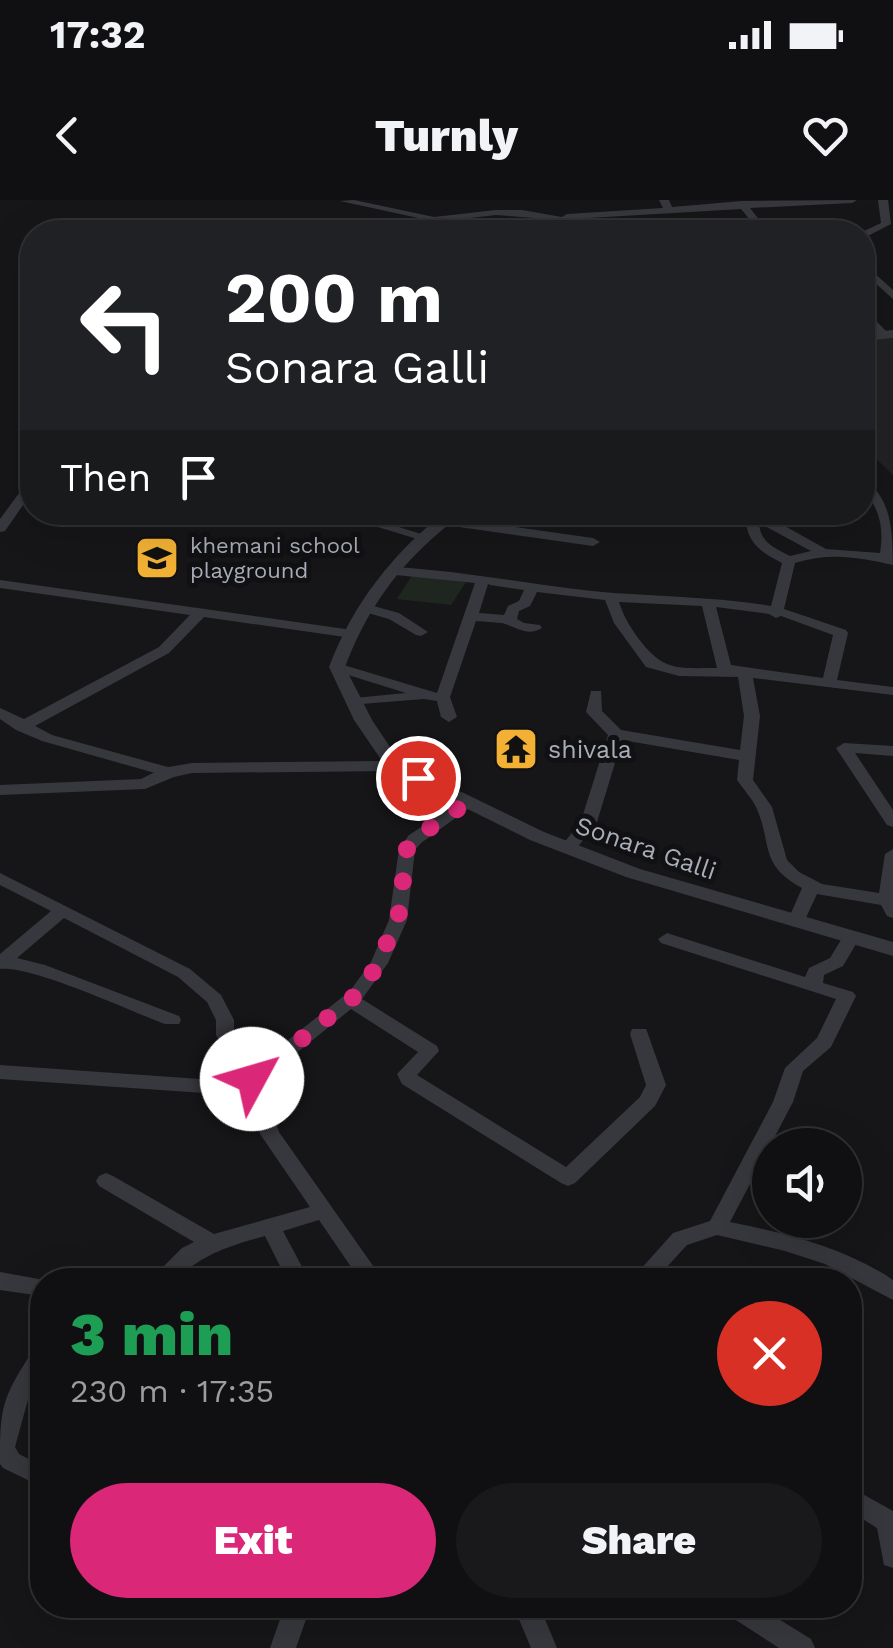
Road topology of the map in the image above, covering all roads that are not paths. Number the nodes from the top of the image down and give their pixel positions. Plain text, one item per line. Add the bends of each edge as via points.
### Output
1 (491, 200) edge
2 (852, 200) edge
3 (883, 200) edge
4 (345, 201) edge
5 (579, 201) edge
6 (773, 201) edge
7 (734, 203) edge
8 (666, 205) edge
9 (496, 213) junction
10 (584, 217) junction
11 (566, 218) junction
12 (435, 219) junction
13 (430, 220) edge
14 (570, 220) edge
15 (753, 220) edge
16 (875, 230) edge
17 (875, 279) edge
18 (893, 296) edge
19 (875, 497) edge
20 (20, 500) edge
21 (381, 525) edge
22 (439, 525) edge
23 (495, 525) edge
24 (753, 525) edge
25 (774, 525) edge
26 (0, 528) edge
27 (424, 537) junction
28 (592, 542) dead end
29 (821, 552) junction
30 (889, 560) edge
31 (788, 561) junction
32 (391, 571) junction
33 (482, 582) junction
34 (0, 584) edge
35 (532, 587) junction
36 (610, 597) junction
37 (708, 604) junction
38 (366, 608) junction
39 (201, 612) junction
40 (776, 614) junction
41 (470, 616) junction
42 (510, 620) junction
43 (535, 628) dead end
44 (421, 632) dead end
45 (352, 634) junction
46 (337, 666) junction
47 (740, 673) junction
48 (829, 682) junction
49 (893, 691) edge
50 (596, 694) dead end
51 (438, 697) junction
52 (354, 702) junction
53 (0, 713) edge
54 (450, 718) dead end
55 (21, 727) junction
56 (616, 734) junction
57 (893, 751) edge
58 (746, 756) junction
59 (394, 766) junction
60 (169, 772) junction
61 (0, 790) edge
62 (466, 803) junction
63 (893, 822) edge
64 (568, 848) junction
65 (893, 854) edge
66 (0, 878) edge
67 (811, 887) junction
68 (890, 906) edge
69 (62, 911) junction
70 (797, 920) junction
71 (850, 938) junction
72 (667, 939) dead end
73 (893, 949) edge
74 (2, 962) edge
75 (813, 986) junction
76 (350, 1000) junction
77 (172, 1020) dead end
78 (639, 1034) dead end
79 (0, 1072) edge
80 (254, 1084) junction
81 (106, 1181) dead end
82 (324, 1211) junction
83 (270, 1226) junction
84 (716, 1227) junction
85 (212, 1243) junction
86 (174, 1268) edge
87 (292, 1268) edge
88 (364, 1268) edge
89 (653, 1268) edge
90 (849, 1268) edge
91 (862, 1273) edge
92 (0, 1281) edge
93 (30, 1286) edge
94 (893, 1291) edge
95 (30, 1375) edge
96 (2, 1451) edge
97 (30, 1471) edge
98 (862, 1504) edge
99 (891, 1520) edge
100 (893, 1558) edge
101 (293, 1618) edge
102 (531, 1618) edge
103 (755, 1618) edge
104 (282, 1648) edge
105 (544, 1648) edge
106 (802, 1648) edge

1 - 9 street
2 - 6 street
3 - 16 street via 886,224
4 - 12 street
5 - 10 street
6 - 7 street
7 - 8 street
7 - 15 street
8 - 10 street
9 - 11 street
9 - 12 street
10 - 11 street
11 - 14 street
12 - 13 street
17 - 18 street
19 - 30 street via 889,514
20 - 26 street
21 - 27 street
22 - 27 street
23 - 28 street
24 - 31 street via 758,544
25 - 29 street
27 - 32 street
29 - 30 street
29 - 31 street
31 - 40 street
32 - 33 street
32 - 38 street
33 - 35 street
33 - 41 street
34 - 39 street
35 - 36 street
35 - 42 street
36 - 37 street
36 - 47 street via 615,617 652,664 679,672
37 - 40 street
37 - 47 street via 724,667
38 - 44 street
38 - 45 street
39 - 45 street
39 - 55 street via 164,650
40 - 48 street via 841,633
41 - 42 street
41 - 51 street
42 - 43 street
45 - 46 street
46 - 51 street
46 - 52 street
47 - 48 street
47 - 58 street via 752,716
48 - 49 street
50 - 56 street via 594,712
51 - 52 street
51 - 54 street
52 - 59 street
53 - 55 street
55 - 60 street
56 - 58 street
56 - 64 street via 589,822
57 - 63 street via 844,748
58 - 67 street via 745,780 764,807 780,861
59 - 60 street
59 - 62 street, Sonara Galli
60 - 61 street via 145,784
62 - 64 street, Sonara Galli
62 - 76 street via 407,849 398,920 379,963
64 - 70 street, Sonara Galli via 707,897
65 - 68 street via 886,874
66 - 69 street
67 - 68 street
67 - 70 street
69 - 74 street
69 - 80 street via 184,973 215,999 225,1035
70 - 71 street, Sonara Galli
71 - 73 street, Sonara Galli
71 - 75 street via 837,962 814,972
72 - 75 street
74 - 77 street via 39,969
75 - 84 street via 847,996 824,1042 795,1068
76 - 78 street via 430,1051 409,1078 568,1178 648,1101 656,1085
76 - 80 street
79 - 80 street
80 - 82 street via 270,1134
81 - 85 street
82 - 83 street
82 - 88 street
83 - 85 street
83 - 87 street
84 - 89 street via 680,1239
84 - 90 street via 765,1236
85 - 86 street
91 - 94 street
92 - 93 street
95 - 96 street
96 - 97 street
98 - 99 street
99 - 100 street
101 - 104 street
102 - 105 street
103 - 106 street

